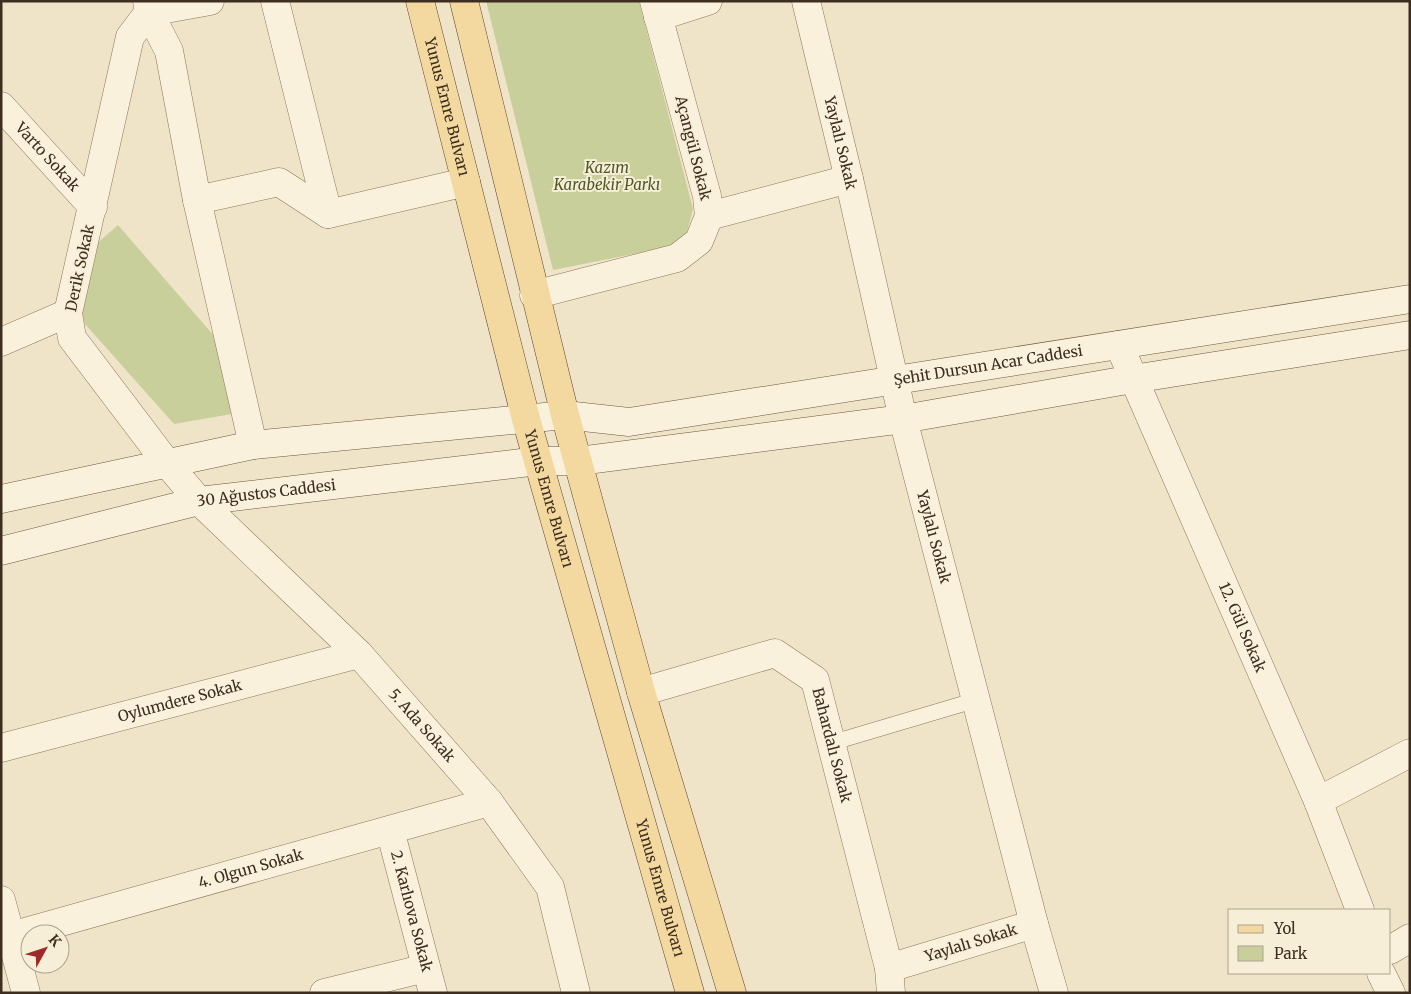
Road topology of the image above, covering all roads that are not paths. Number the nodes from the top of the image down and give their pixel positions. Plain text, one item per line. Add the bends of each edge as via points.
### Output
1 (210, 1) edge
2 (275, 1) edge
3 (420, 1) edge
4 (464, 1) edge
5 (708, 1) edge
6 (806, 1) edge
7 (148, 6) edge
8 (656, 9) edge
9 (1, 106) edge
10 (849, 179) junction
11 (466, 182) junction
12 (197, 200) junction
13 (93, 207) junction
14 (328, 214) junction
15 (709, 216) junction
16 (534, 295) junction
17 (1410, 299) edge
18 (68, 313) junction
19 (1410, 335) edge
20 (1, 342) edge
21 (1119, 345) junction
22 (1133, 379) junction
23 (894, 380) junction
24 (565, 415) junction
25 (526, 419) junction
26 (903, 419) junction
27 (253, 445) junction
28 (579, 461) junction
29 (166, 462) junction
30 (538, 462) junction
31 (1, 499) edge
32 (199, 501) junction
33 (1, 551) edge
34 (359, 654) junction
35 (641, 692) junction
36 (976, 700) junction
37 (831, 743) junction
38 (1, 748) edge
39 (1410, 754) edge
40 (1318, 801) junction
41 (489, 802) junction
42 (390, 830) junction
43 (1, 900) edge
44 (1360, 909) edge
45 (1034, 924) junction
46 (11, 936) junction
47 (1410, 938) edge
48 (1391, 949) edge
49 (1382, 974) edge
50 (430, 980) edge
51 (890, 981) edge
52 (26, 993) edge
53 (324, 993) edge
54 (576, 993) edge
55 (690, 993) edge
56 (732, 993) edge
57 (1054, 993) edge
58 (1391, 993) edge

1 - 7 street
2 - 14 street
3 - 11 main road, Yunus Emre Bulvarı
4 - 16 main road
5 - 8 street
6 - 10 street, Yaylalı Sokak
7 - 12 street via 169,51
7 - 13 street, Derik Sokak via 130,36
8 - 15 street, Açangül Sokak via 707,196
9 - 13 street, Varto Sokak
10 - 15 street
10 - 23 street, Yaylalı Sokak
11 - 14 street
11 - 25 main road, Yunus Emre Bulvarı
12 - 14 street via 279,182
12 - 27 street
13 - 18 street, Derik Sokak
15 - 16 street, Açangül Sokak via 700,241 677,258
16 - 24 main road
17 - 21 street, Şehit Dursun Acar Caddesi
18 - 20 street
18 - 29 street, Derik Sokak via 72,338
19 - 22 street
21 - 22 street, 12. Gül Sokak
21 - 23 street, Şehit Dursun Acar Caddesi
22 - 26 street
22 - 40 street, 12. Gül Sokak
23 - 24 street, Şehit Dursun Acar Caddesi via 629,422
23 - 26 street, Yaylalı Sokak
24 - 25 street, Şehit Dursun Acar Caddesi
24 - 28 main road
25 - 27 street
25 - 30 main road, Yunus Emre Bulvarı
26 - 28 street
26 - 36 street, Yaylalı Sokak
27 - 29 street
28 - 30 street, 30 Ağustos Caddesi
28 - 35 main road
29 - 31 street
29 - 32 street, Derik Sokak
30 - 32 street, 30 Ağustos Caddesi
30 - 55 main road, Yunus Emre Bulvarı
32 - 33 street, 30 Ağustos Caddesi
32 - 34 street, 5. Ada Sokak
34 - 38 street, Oylumdere Sokak
34 - 41 street, 5. Ada Sokak
35 - 37 street, Bahardalı Sokak via 775,653 815,680
35 - 56 main road
36 - 37 lane
36 - 45 street, Yaylalı Sokak
37 - 51 street, Bahardalı Sokak
39 - 40 street
40 - 44 street, 12. Gül Sokak
41 - 42 street, 4. Olgun Sokak
41 - 54 street, 5. Ada Sokak via 550,887
42 - 46 street, 4. Olgun Sokak
42 - 50 street, 2. Karlıova Sokak
43 - 46 street
45 - 51 street, Yaylalı Sokak
45 - 57 street
46 - 52 street
47 - 48 street
49 - 58 street
50 - 53 street

